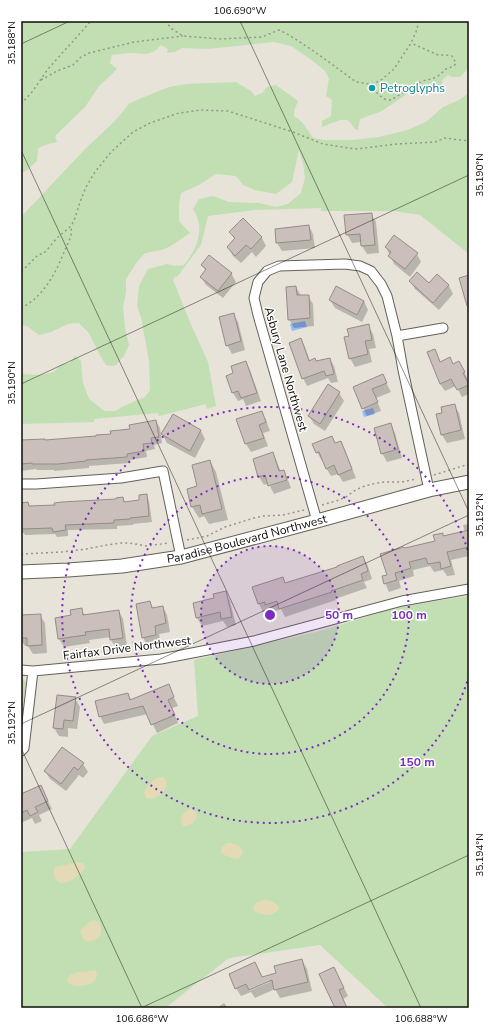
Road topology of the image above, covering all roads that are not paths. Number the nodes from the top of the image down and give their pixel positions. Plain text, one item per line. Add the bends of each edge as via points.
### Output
1 (443, 328) dead end
2 (397, 336) junction
3 (469, 482) edge
4 (21, 484) edge
5 (430, 490) junction
6 (317, 521) junction
7 (181, 557) junction
8 (21, 572) edge
9 (469, 589) edge
10 (21, 670) edge
11 (33, 671) junction
12 (21, 751) edge

1 - 2 street
2 - 5 street, Asbury Lane Northwest via 402,370
2 - 6 street, Asbury Lane Northwest via 388,296 371,271 360,266 279,266 267,271 258,282 254,298 258,315
3 - 5 street, Paradise Boulevard Northwest
4 - 7 street via 121,478 163,471
5 - 6 street, Paradise Boulevard Northwest
6 - 7 street, Paradise Boulevard Northwest
7 - 8 street, Paradise Boulevard Northwest via 122,566
9 - 11 street, Fairfax Drive Northwest via 402,601 254,641 168,657
10 - 11 street, Fairfax Drive Northwest
11 - 12 street via 24,748

